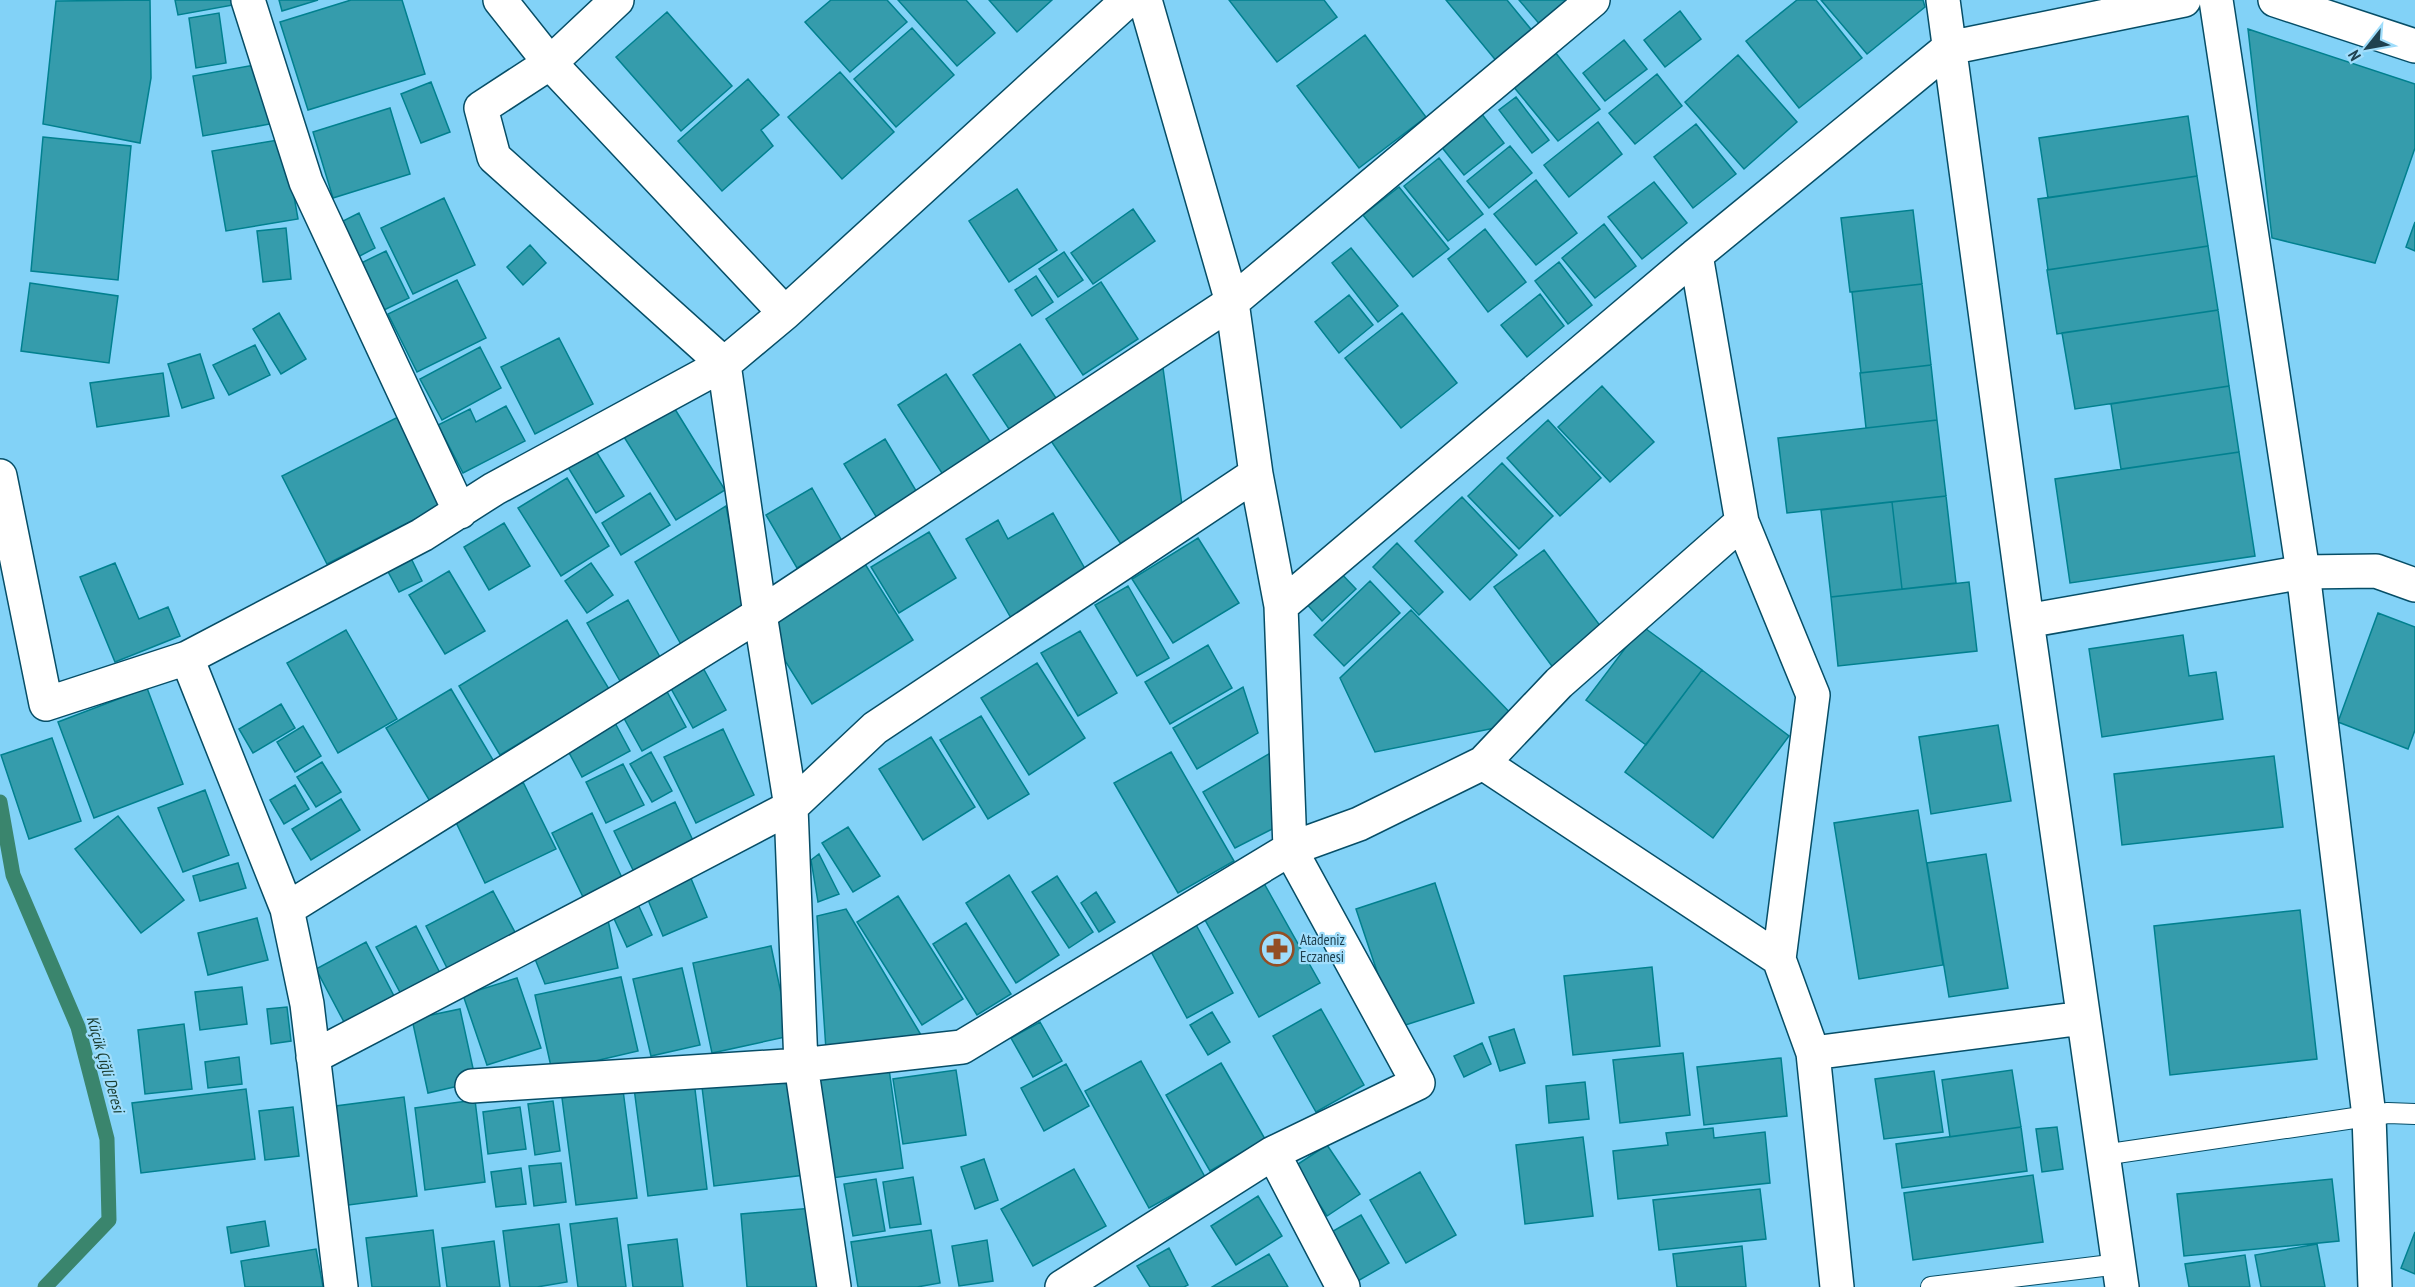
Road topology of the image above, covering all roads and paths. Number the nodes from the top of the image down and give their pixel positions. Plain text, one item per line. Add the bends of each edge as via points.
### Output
1 (248, 0) edge
2 (500, 0) edge
3 (617, 0) edge
4 (1128, 0) edge
5 (1145, 0) edge
6 (1593, 0) edge
7 (1943, 0) edge
8 (2184, 0) edge
9 (2217, 0) edge
10 (2275, 0) edge
11 (2415, 46) edge
12 (1949, 48) junction
13 (550, 63) junction
14 (1696, 255) junction
15 (1232, 302) junction
16 (785, 313) junction
17 (724, 364) junction
18 (1256, 474) junction
19 (0, 476) edge
20 (460, 512) junction
21 (1742, 522) junction
22 (2303, 573) junction
23 (2415, 585) edge
24 (1281, 606) junction
25 (760, 614) junction
26 (2027, 621) junction
27 (187, 658) junction
28 (1483, 763) junction
29 (791, 807) junction
30 (1290, 849) junction
31 (286, 909) junction
32 (1779, 959) junction
33 (2083, 1018) junction
34 (1814, 1053) junction
35 (313, 1057) junction
36 (801, 1065) junction
37 (472, 1086) dead end
38 (2415, 1114) edge
39 (2369, 1116) junction
40 (1272, 1153) junction
41 (2103, 1155) junction
42 (2120, 1275) edge
43 (341, 1287) edge
44 (834, 1287) edge
45 (1062, 1287) edge
46 (1343, 1287) edge
47 (1837, 1287) edge
48 (1930, 1287) edge
49 (2375, 1287) edge

1 - 20 street via 306,182
2 - 13 street
3 - 13 street
4 - 16 street
5 - 15 street
6 - 15 street
7 - 12 street
8 - 12 street
9 - 22 street
10 - 11 street
12 - 14 street
12 - 26 street
13 - 16 street
13 - 17 street via 481,108 494,157
14 - 21 street
14 - 24 street
15 - 18 street
15 - 25 street
16 - 17 street
17 - 20 street via 494,489
17 - 25 street
18 - 24 street
18 - 29 street via 875,728
19 - 27 street via 46,704
20 - 27 street
21 - 28 street via 1559,683
21 - 32 street via 1813,695
22 - 23 street via 2376,571
22 - 26 street
22 - 39 street
24 - 30 street
25 - 29 street
25 - 31 street
26 - 33 street
27 - 31 street
28 - 30 street via 1359,824
28 - 32 street
29 - 35 street
29 - 36 street
30 - 36 street via 962,1047
30 - 40 street via 1418,1083
31 - 35 street via 307,1004
32 - 34 street
33 - 34 street
33 - 41 street
34 - 47 street
35 - 43 street
36 - 37 street
36 - 44 street
38 - 39 lane
39 - 41 lane
39 - 49 street
40 - 45 street
40 - 46 street
41 - 42 street
42 - 48 lane

